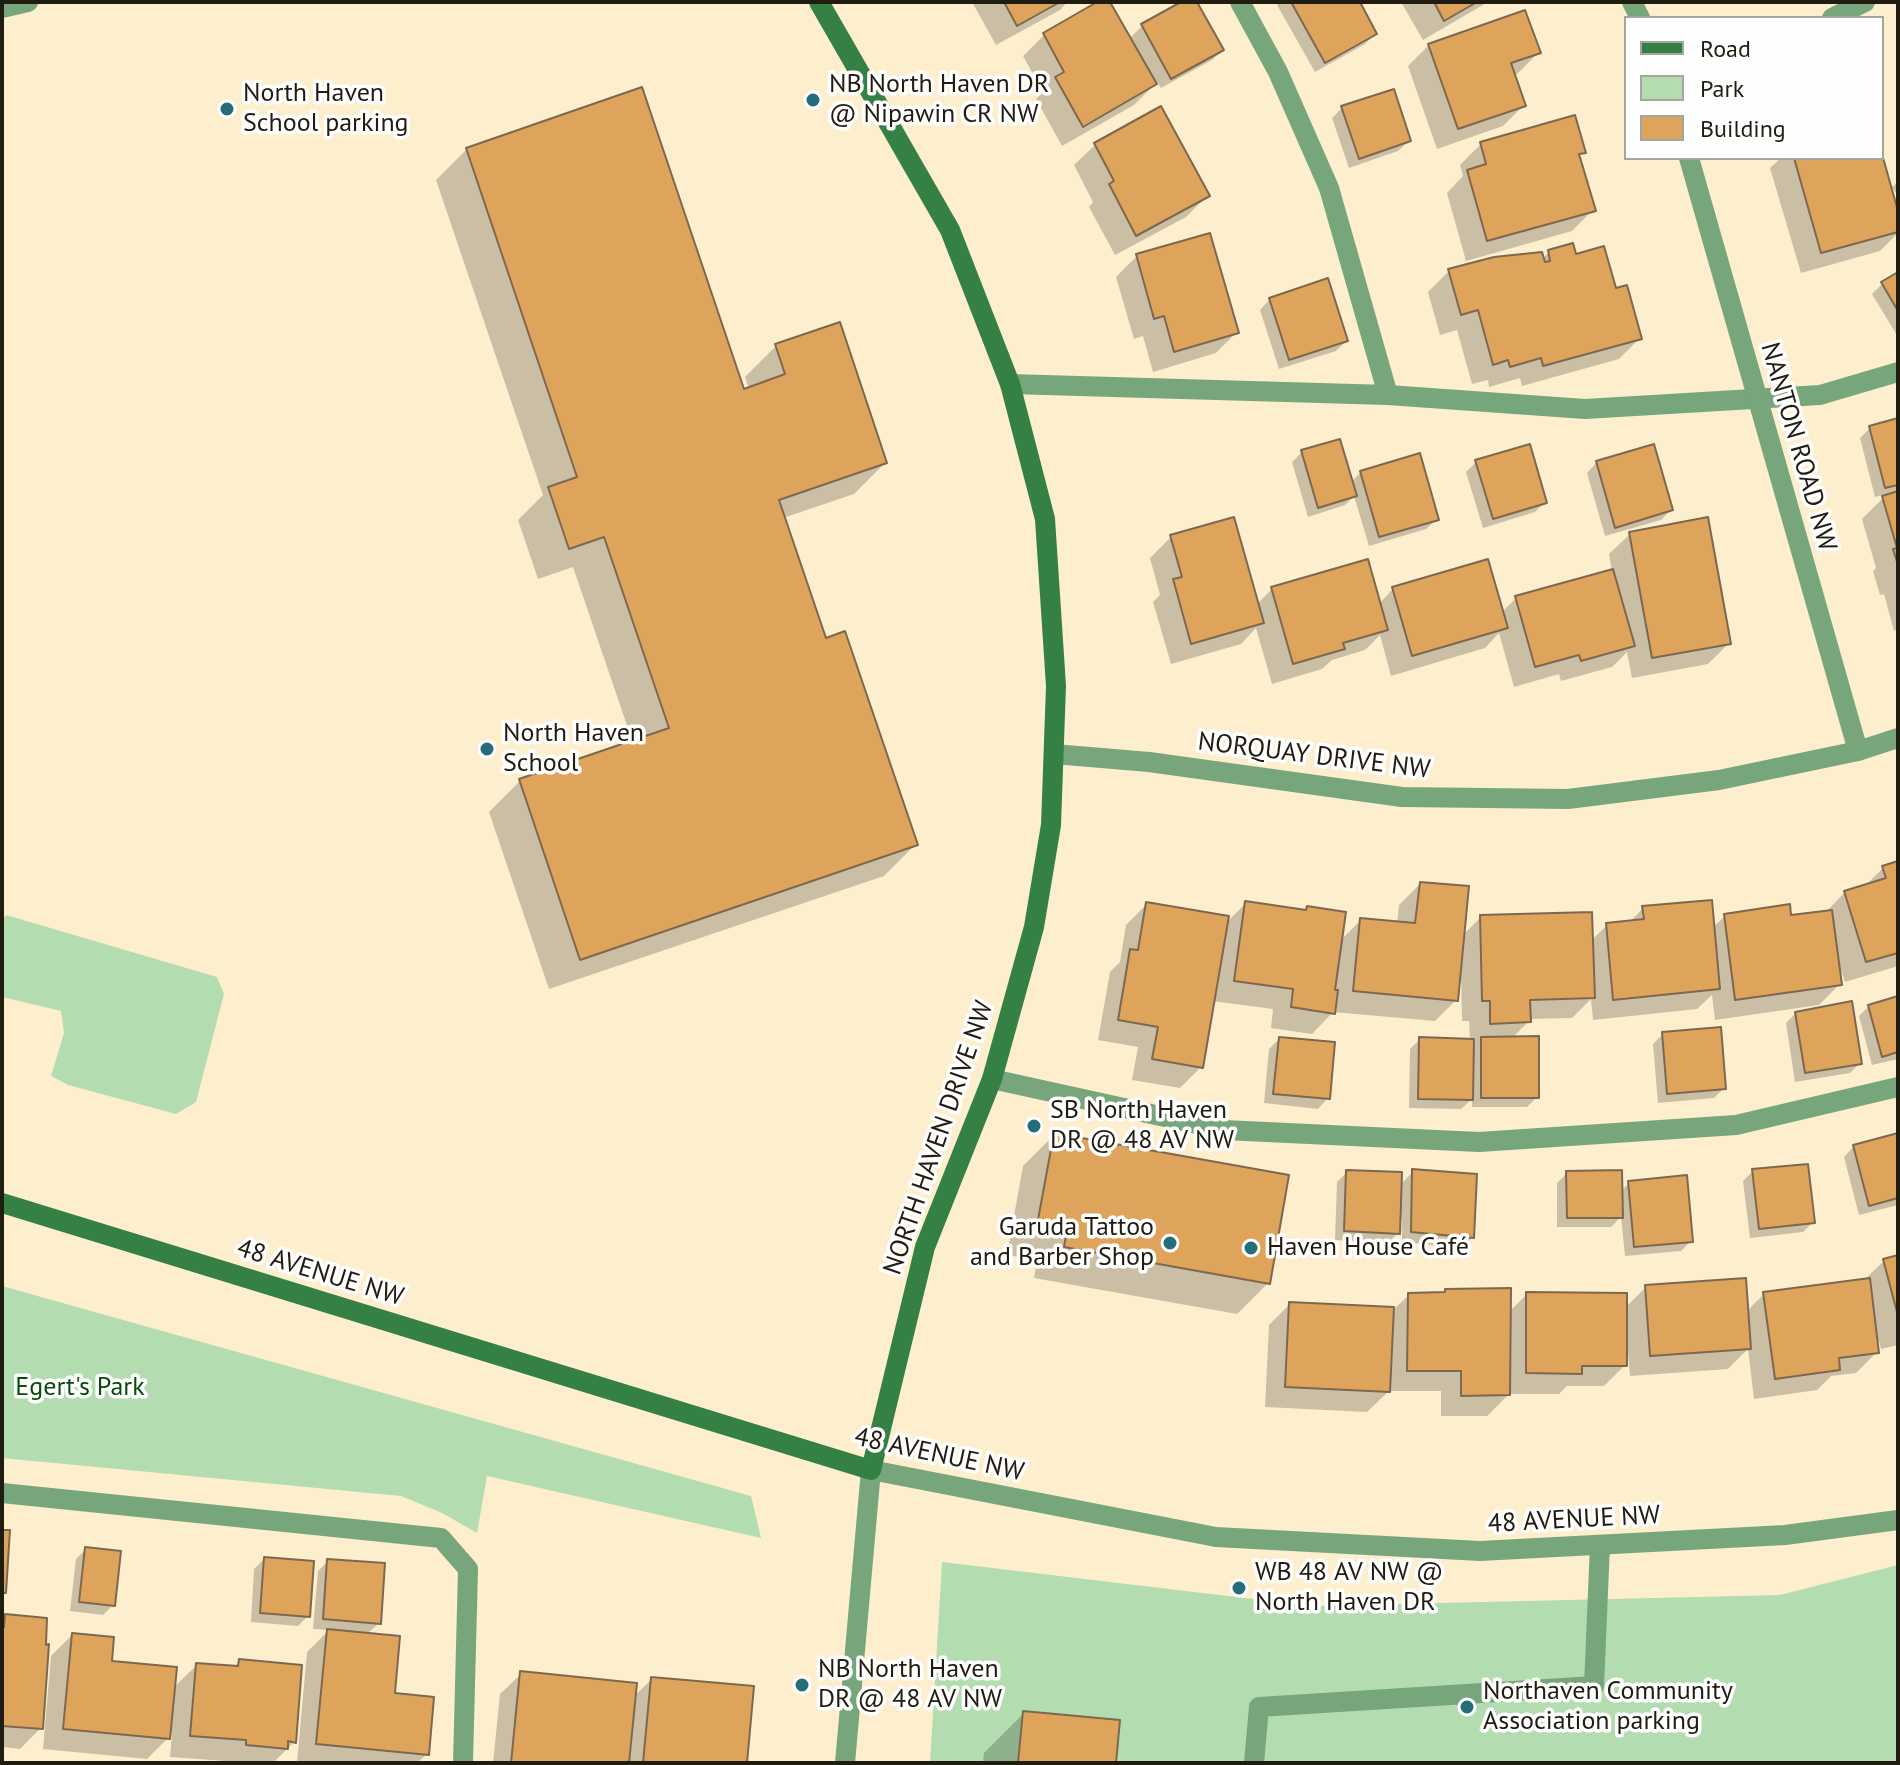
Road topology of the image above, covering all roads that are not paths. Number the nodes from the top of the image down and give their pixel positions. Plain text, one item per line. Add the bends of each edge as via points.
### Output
1 (28, 2) edge
2 (819, 2) edge
3 (1240, 2) edge
4 (1865, 2) edge
5 (2, 8) edge
6 (1836, 16) edge
7 (1690, 160) edge
8 (1898, 372) edge
9 (1010, 384) junction
10 (1388, 395) junction
11 (1758, 398) junction
12 (1898, 738) edge
13 (1858, 751) junction
14 (1054, 754) junction
15 (992, 1079) junction
16 (1898, 1087) edge
17 (2, 1203) edge
18 (871, 1470) junction
19 (2, 1493) edge
20 (1898, 1520) edge
21 (1600, 1545) junction
22 (463, 1763) edge
23 (845, 1763) edge
24 (1254, 1763) edge

1 - 5 street
2 - 9 street, NORTH HAVEN DRIVE NW via 950,230
3 - 10 street via 1278,72 1329,188
4 - 6 street
7 - 11 street, NANTON ROAD NW
8 - 11 street via 1820,395
9 - 10 street
9 - 14 street, NORTH HAVEN DRIVE NW via 1045,519 1056,686
10 - 11 street via 1585,409
11 - 13 street, NANTON ROAD NW
12 - 13 street, NORQUAY DRIVE NW
13 - 14 street, NORQUAY DRIVE NW via 1719,780 1568,799 1402,797
14 - 15 street, NORTH HAVEN DRIVE NW via 1051,825 1034,927
15 - 16 street via 1224,1130 1479,1142 1736,1125
15 - 18 street, NORTH HAVEN DRIVE NW via 925,1247
17 - 18 street, 48 AVENUE NW
18 - 21 street, 48 AVENUE NW via 1216,1537 1480,1551
18 - 23 street, NORTH HAVEN DRIVE NW
19 - 22 street via 441,1538 468,1569
20 - 21 street, 48 AVENUE NW via 1785,1535
21 - 24 street via 1594,1686 1259,1707

